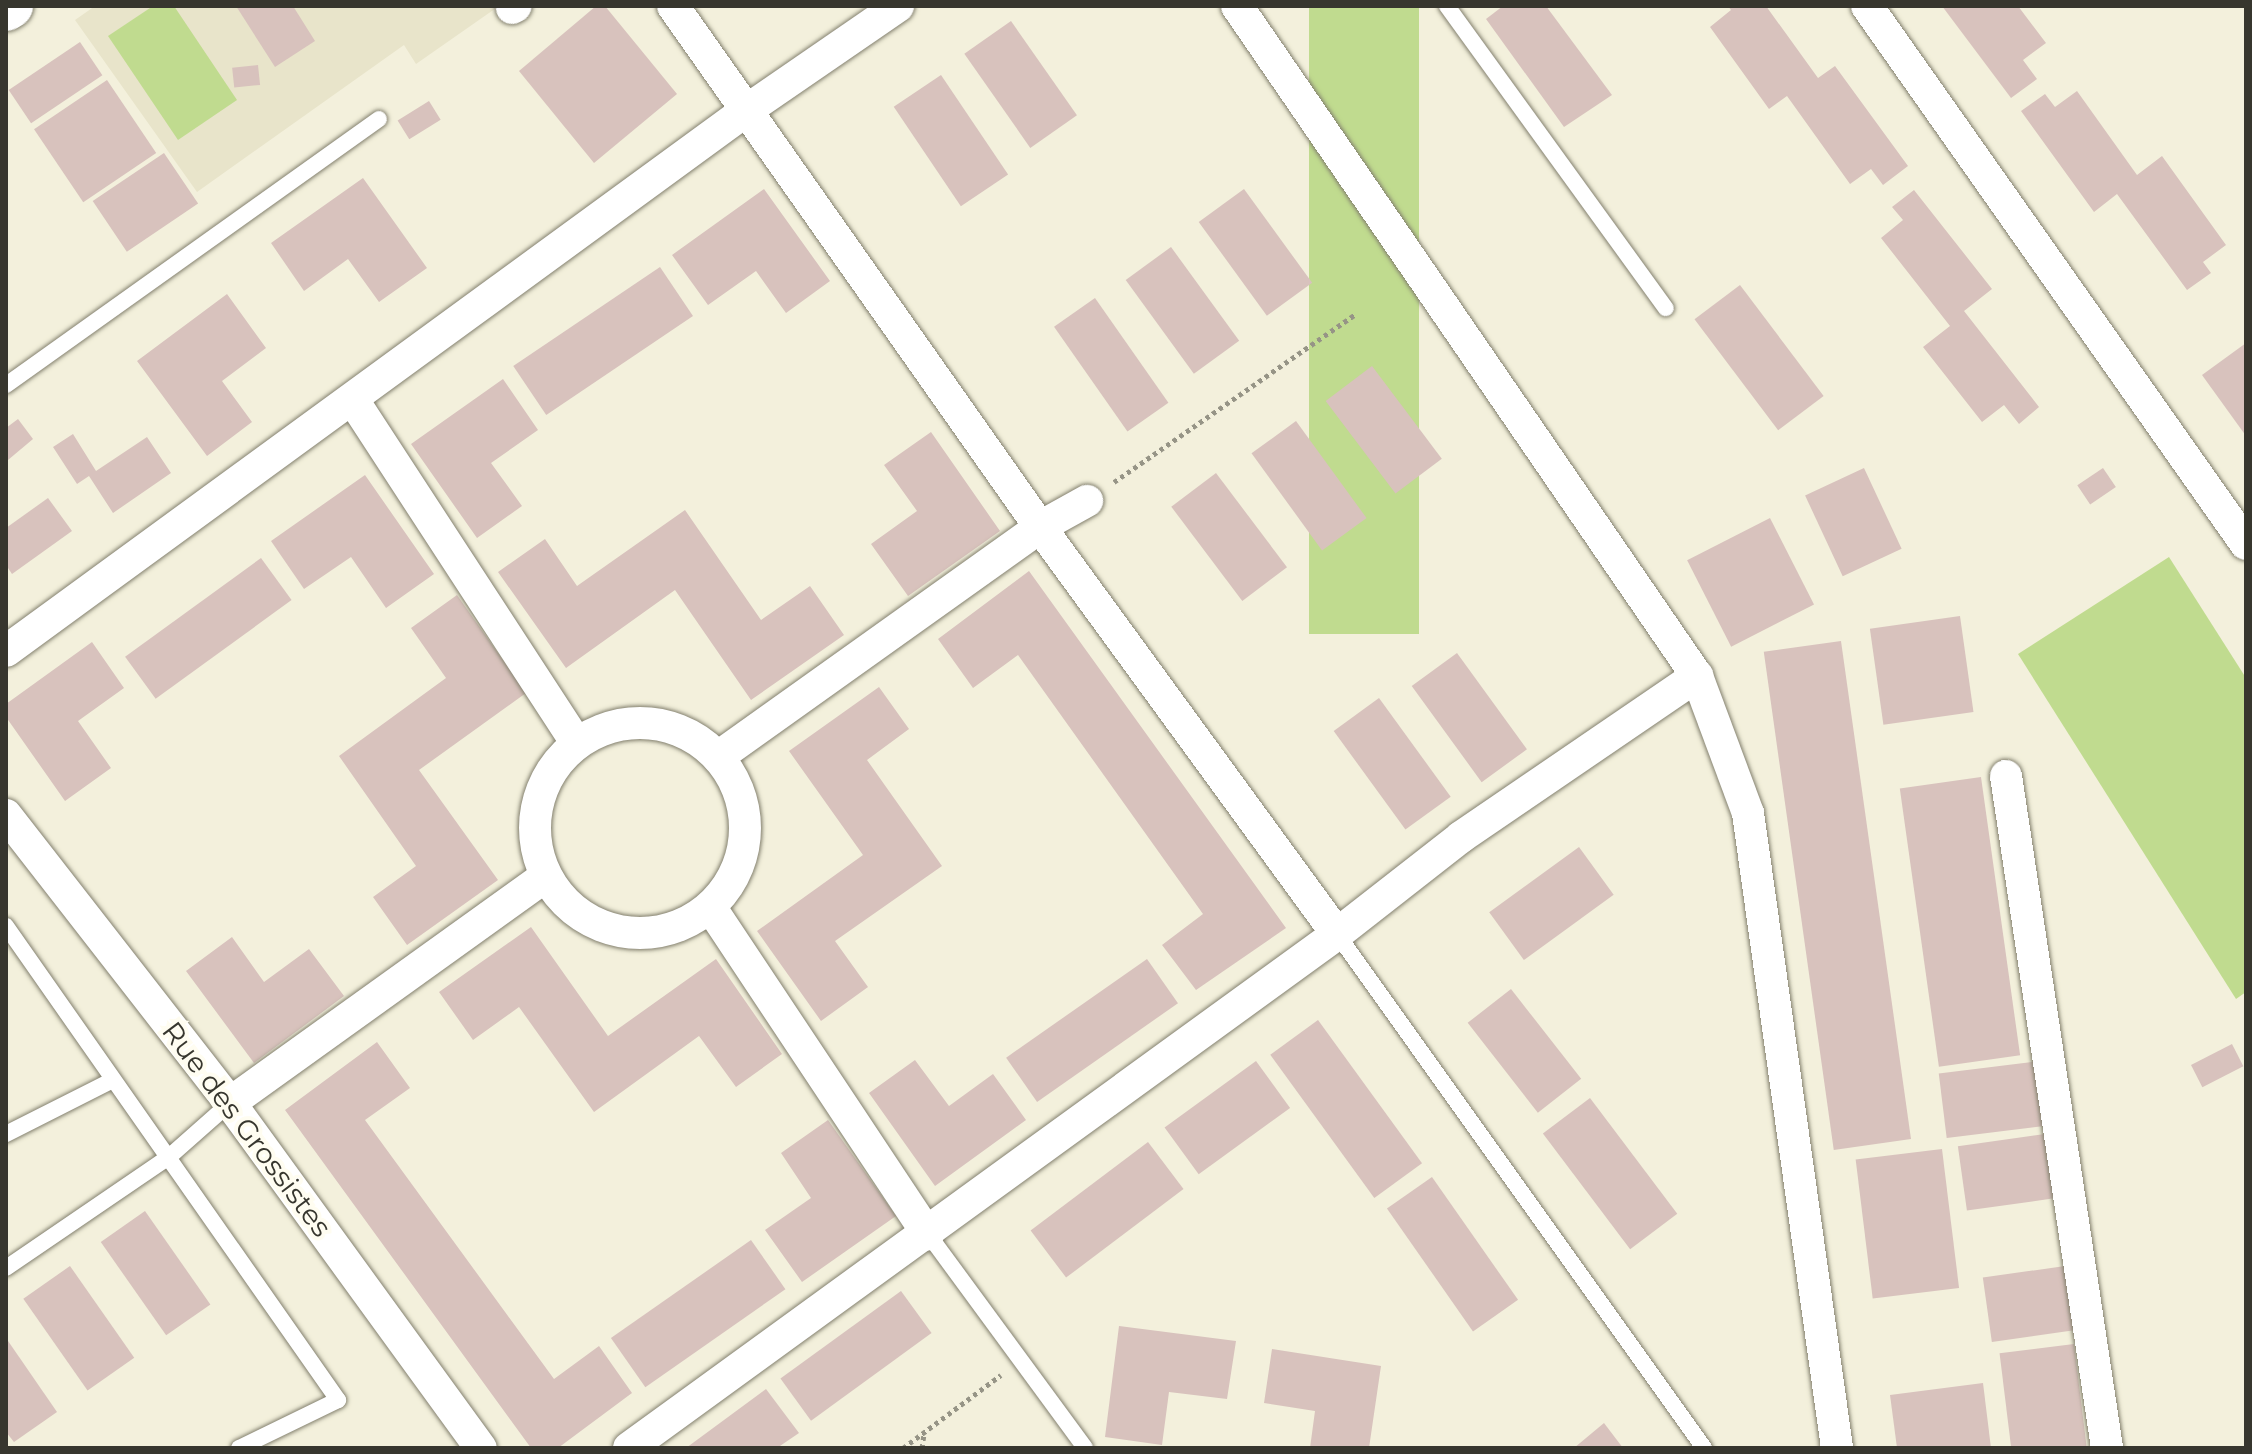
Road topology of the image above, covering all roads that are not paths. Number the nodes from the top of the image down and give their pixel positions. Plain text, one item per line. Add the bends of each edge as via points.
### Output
1 (673, 6) edge
2 (898, 6) edge
3 (1237, 6) edge
4 (1447, 6) edge
5 (1867, 6) edge
6 (744, 112) junction
7 (379, 119) dead end
8 (1666, 308) dead end
9 (6, 385) edge
10 (353, 400) junction
11 (1087, 501) road end
12 (1040, 527) junction
13 (2246, 544) edge
14 (6, 651) edge
15 (1697, 676) junction
16 (577, 743) junction
17 (718, 757) junction
18 (2006, 776) dead end
19 (6, 815) edge
20 (546, 876) junction
21 (711, 908) junction
22 (6, 926) edge
23 (1337, 934) junction
24 (113, 1080) junction
25 (230, 1103) junction
26 (6, 1134) edge
27 (170, 1156) junction
28 (928, 1234) junction
29 (6, 1268) edge
30 (239, 1448) edge
31 (481, 1448) edge
32 (629, 1448) edge
33 (1085, 1448) edge
34 (1704, 1448) edge
35 (1837, 1448) edge
36 (2107, 1448) edge

1 - 6 street
2 - 6 street
3 - 15 street
4 - 8 lane
5 - 13 street
6 - 10 street
6 - 12 street
7 - 9 lane
10 - 14 street
10 - 16 street
11 - 12 street
12 - 17 street
12 - 23 street
15 - 23 street via 1535,784
15 - 35 street via 1748,813
16 - 17 street via 605,728 635,722 666,725 694,737
16 - 20 street via 542,789 535,818
17 - 21 street via 740,792 746,834 736,874
18 - 36 street
19 - 25 street, Rue des Grossistes
20 - 21 street via 569,907 602,927 640,935 678,928
20 - 25 street
21 - 28 street
22 - 24 lane
23 - 28 street
23 - 34 lane
24 - 26 lane
24 - 27 lane
25 - 27 lane
25 - 31 street, Rue des Grossistes
27 - 29 lane
27 - 30 lane via 338,1400
28 - 32 street
28 - 33 lane

